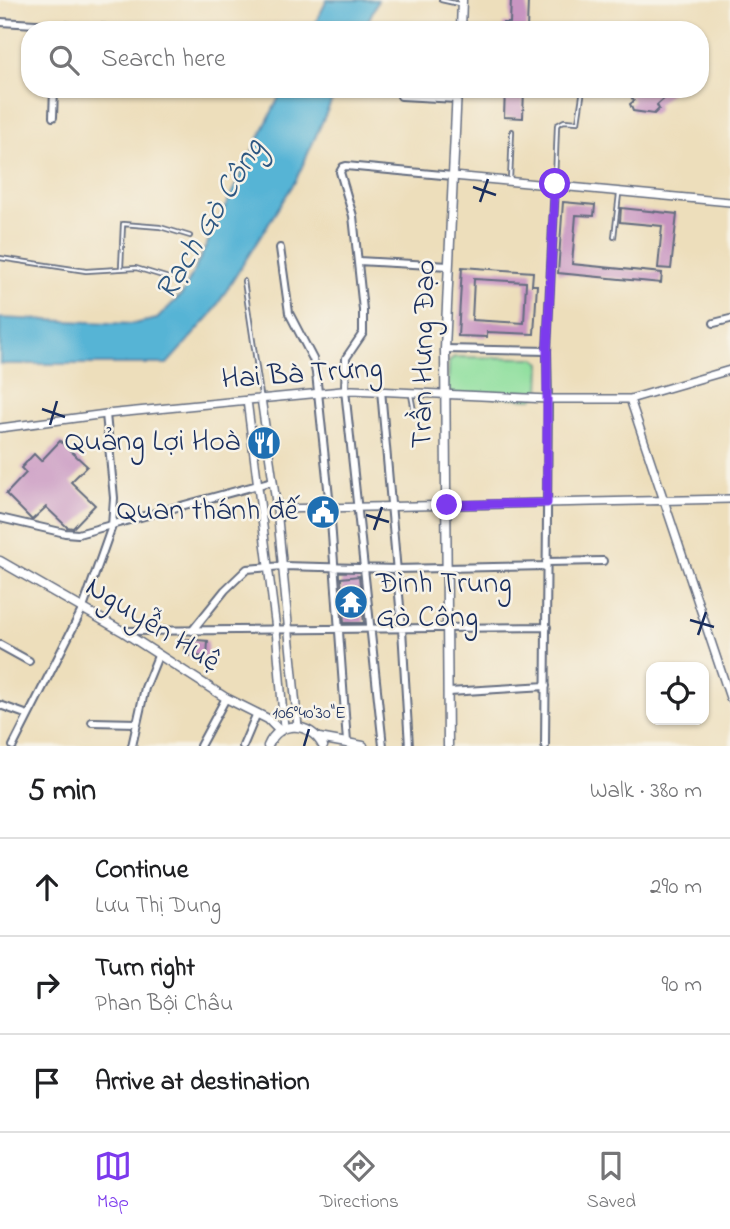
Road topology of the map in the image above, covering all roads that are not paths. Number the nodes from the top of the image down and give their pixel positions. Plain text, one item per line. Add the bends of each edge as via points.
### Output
1 (441, 0) edge
2 (462, 2) edge
3 (461, 21) edge
4 (0, 22) edge
5 (21, 24) edge
6 (54, 98) edge
7 (457, 98) edge
8 (582, 98) edge
9 (54, 117) dead end
10 (512, 131) dead end
11 (453, 176) junction
12 (510, 180) junction
13 (555, 184) junction
14 (619, 191) junction
15 (730, 202) edge
16 (190, 236) dead end
17 (614, 237) dead end
18 (280, 248) dead end
19 (0, 258) edge
20 (358, 261) junction
21 (449, 266) junction
22 (121, 268) junction
23 (169, 278) dead end
24 (244, 281) dead end
25 (730, 320) edge
26 (714, 323) dead end
27 (445, 349) junction
28 (547, 351) junction
29 (730, 370) edge
30 (345, 390) junction
31 (381, 390) junction
32 (410, 392) junction
33 (318, 393) junction
34 (445, 394) junction
35 (261, 398) junction
36 (548, 399) junction
37 (630, 399) junction
38 (247, 400) junction
39 (414, 411) dead end
40 (106, 414) junction
41 (0, 428) edge
42 (273, 481) junction
43 (258, 485) junction
44 (730, 499) edge
45 (665, 501) junction
46 (547, 503) junction
47 (447, 505) junction
48 (330, 507) junction
49 (358, 507) junction
50 (391, 507) junction
51 (276, 509) junction
52 (0, 518) edge
53 (112, 526) junction
54 (0, 561) edge
55 (603, 561) dead end
56 (546, 564) junction
57 (283, 566) junction
58 (268, 567) junction
59 (335, 568) junction
60 (364, 568) junction
61 (396, 569) junction
62 (447, 569) junction
63 (83, 608) junction
64 (547, 627) junction
65 (448, 628) junction
66 (276, 629) junction
67 (289, 629) junction
68 (341, 629) junction
69 (372, 629) junction
70 (402, 629) junction
71 (122, 631) junction
72 (192, 631) junction
73 (0, 645) edge
74 (158, 656) junction
75 (29, 661) dead end
76 (546, 686) junction
77 (449, 692) junction
78 (226, 698) junction
79 (730, 698) edge
80 (0, 705) edge
81 (257, 713) junction
82 (28, 715) junction
83 (92, 722) dead end
84 (137, 723) junction
85 (298, 727) junction
86 (282, 730) junction
87 (321, 742) edge
88 (347, 742) junction
89 (13, 746) edge
90 (132, 746) edge
91 (200, 746) edge
92 (243, 746) edge
93 (268, 746) edge
94 (363, 746) edge
95 (383, 746) edge
96 (409, 746) edge
97 (448, 746) edge
98 (545, 746) edge

1 - 2 lane
2 - 3 main road
4 - 5 street
6 - 9 street
7 - 11 main road, Trần Hưng Đạo
8 - 13 lane via 578,122 557,125
10 - 12 lane
11 - 12 street
11 - 20 street via 343,167 341,177 353,216
11 - 21 main road, Trần Hưng Đạo
12 - 13 street
13 - 14 street
13 - 28 street
14 - 15 street
14 - 17 lane
16 - 22 lane via 160,227 123,224
18 - 33 street via 289,313 313,359
19 - 22 lane via 86,271
20 - 21 street
20 - 30 street via 363,333 346,358
21 - 27 main road, Trần Hưng Đạo
22 - 23 lane
24 - 35 lane
25 - 26 street
27 - 28 street
27 - 34 main road, Trần Hưng Đạo
28 - 36 street
29 - 37 street, Hai Bà Trưng
30 - 31 street, Hai Bà Trưng
30 - 33 street, Hai Bà Trưng
30 - 49 street
31 - 32 street, Hai Bà Trưng
31 - 50 street
32 - 34 street, Hai Bà Trưng
32 - 39 lane
33 - 35 street, Hai Bà Trưng
33 - 48 street
34 - 36 street, Hai Bà Trưng
34 - 47 main road, Trần Hưng Đạo
35 - 38 street, Hai Bà Trưng
35 - 42 street
36 - 37 street, Hai Bà Trưng
36 - 46 street
37 - 45 street
38 - 40 street, Hai Bà Trưng
38 - 43 street
40 - 41 street, Hai Bà Trưng
40 - 53 street
42 - 43 street
42 - 51 street
43 - 53 street
43 - 58 street
44 - 45 street
45 - 46 street
45 - 79 street
46 - 47 street
46 - 56 street
47 - 50 street
47 - 62 main road, Trần Hưng Đạo
48 - 49 street
48 - 51 street
48 - 59 street
49 - 50 street
49 - 60 street
50 - 61 street
51 - 57 street
52 - 53 street via 78,534
53 - 63 street
54 - 63 main road, Nguyễn Huệ
55 - 56 street
56 - 62 street
56 - 64 street
57 - 58 street
57 - 59 street
57 - 67 street
58 - 66 street
58 - 72 street via 243,571
59 - 60 street
59 - 68 street
60 - 61 street
60 - 69 street
61 - 62 street
61 - 70 street
62 - 65 main road, Trần Hưng Đạo
63 - 71 main road, Nguyễn Huệ
63 - 82 street
64 - 65 street
64 - 76 street
65 - 70 street
65 - 77 main road, Trần Hưng Đạo
66 - 67 street
66 - 72 street
66 - 86 street
67 - 68 street
67 - 85 street
68 - 69 street
68 - 88 street
69 - 70 street
69 - 95 street
70 - 96 street
71 - 72 street
71 - 74 main road, Nguyễn Huệ
73 - 75 street
74 - 78 main road, Nguyễn Huệ
74 - 84 street
76 - 77 street
76 - 98 street
77 - 97 main road, Trần Hưng Đạo
78 - 81 main road, Nguyễn Huệ
78 - 91 street
80 - 82 street
81 - 86 main road, Nguyễn Huệ
81 - 92 street
82 - 89 street
83 - 84 street
84 - 90 street
85 - 86 main road
85 - 87 main road
86 - 93 main road
87 - 88 main road
88 - 94 main road

